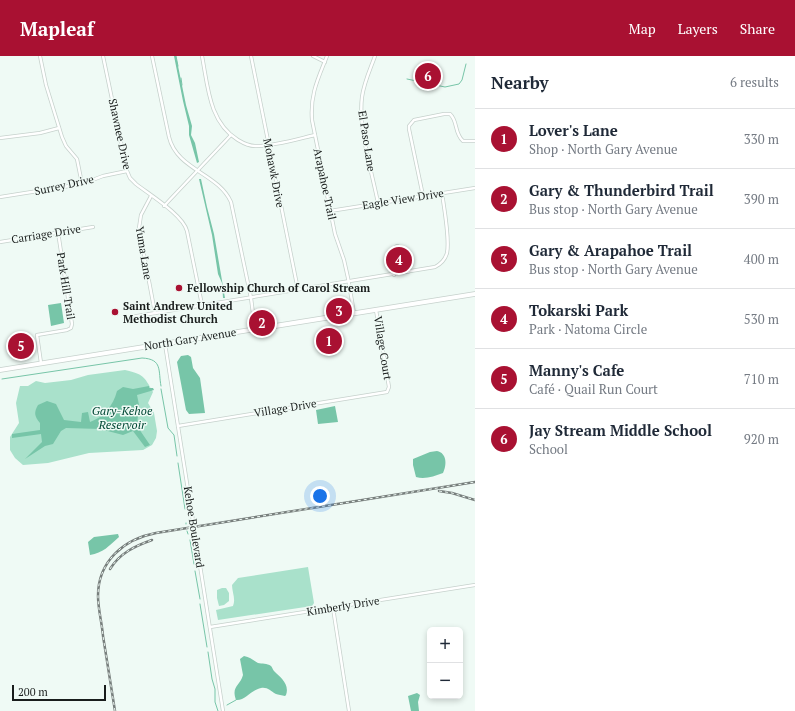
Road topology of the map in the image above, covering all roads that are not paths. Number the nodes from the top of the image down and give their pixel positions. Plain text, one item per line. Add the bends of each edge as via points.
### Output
1 (40, 56) edge
2 (104, 56) edge
3 (152, 56) edge
4 (202, 56) edge
5 (251, 56) edge
6 (313, 56) edge
7 (327, 56) edge
8 (375, 56) edge
9 (325, 62) junction
10 (454, 111) dead end
11 (451, 115) junction
12 (407, 120) dead end
13 (411, 123) junction
14 (59, 128) junction
15 (230, 135) junction
16 (315, 135) junction
17 (0, 138) edge
18 (461, 139) junction
19 (475, 141) edge
20 (458, 143) dead end
21 (268, 145) junction
22 (198, 170) junction
23 (127, 171) junction
24 (82, 184) junction
25 (475, 188) edge
26 (442, 193) junction
27 (151, 196) junction
28 (423, 196) junction
29 (0, 197) edge
30 (378, 203) junction
31 (164, 206) junction
32 (330, 211) junction
33 (93, 227) dead end
34 (58, 232) junction
35 (0, 242) edge
36 (441, 264) junction
37 (444, 268) dead end
38 (408, 272) junction
39 (394, 275) junction
40 (349, 282) junction
41 (298, 290) junction
42 (475, 294) edge
43 (251, 298) junction
44 (202, 305) junction
45 (376, 310) junction
46 (155, 313) junction
47 (354, 314) junction
48 (131, 316) dead end
49 (255, 329) junction
50 (165, 343) junction
51 (41, 363) junction
52 (0, 370) edge
53 (389, 387) joint
54 (178, 426) junction
55 (475, 585) edge
56 (333, 608) junction
57 (210, 627) junction
58 (223, 711) edge
59 (350, 711) edge

1 - 14 street
2 - 23 street, Shawnee Drive
3 - 22 street via 170,142 179,157
4 - 15 street via 214,114
5 - 21 street, Mohawk Drive
6 - 9 street
7 - 9 street, Arapahoe Trail
8 - 30 street, El Paso Lane via 364,86 361,110
9 - 16 street, Arapahoe Trail via 313,98
10 - 11 street
11 - 13 street via 417,119
11 - 18 street
12 - 13 street
13 - 28 street via 409,130
14 - 17 street
14 - 24 street via 64,144 77,159
15 - 21 street via 252,146
15 - 22 street
16 - 21 street
16 - 32 street, Arapahoe Trail
18 - 19 street via 467,142
18 - 20 street
21 - 41 street, Mohawk Drive
22 - 31 street
22 - 43 street via 218,184 230,200
23 - 24 street, Surrey Drive
23 - 27 street, Shawnee Drive via 132,180
24 - 29 street, Surrey Drive
25 - 26 street, Eagle View Drive
26 - 28 street, Eagle View Drive
26 - 36 street via 447,227 447,250
27 - 31 street, Shawnee Drive
27 - 46 street, Yuma Lane via 141,215 139,228
28 - 30 street, Eagle View Drive
30 - 32 street, Eagle View Drive
31 - 44 street, Shawnee Drive via 182,220 186,227
32 - 40 street, Arapahoe Trail
33 - 34 street, Carriage Drive
34 - 35 street, Carriage Drive
34 - 51 street, Park Hill Trail via 72,326 67,330 37,335
36 - 37 street
36 - 38 street via 431,269
38 - 39 street
38 - 39 street via 405,252 397,246 391,253
39 - 40 street
40 - 41 street
40 - 47 street, Arapahoe Trail
41 - 43 street
42 - 45 street, North Gary Avenue
43 - 44 street
43 - 49 street
44 - 46 street
45 - 47 street, North Gary Avenue
45 - 53 street, Village Court
46 - 48 street
47 - 49 street, North Gary Avenue
49 - 50 street, North Gary Avenue
50 - 51 street, North Gary Avenue
50 - 54 street, Kehoe Boulevard
51 - 52 street, North Gary Avenue
53 - 54 street, Village Drive via 387,392
54 - 57 street, Kehoe Boulevard
55 - 56 street, Kimberly Drive
56 - 57 street, Kimberly Drive
56 - 59 street
57 - 58 street, Kehoe Boulevard

